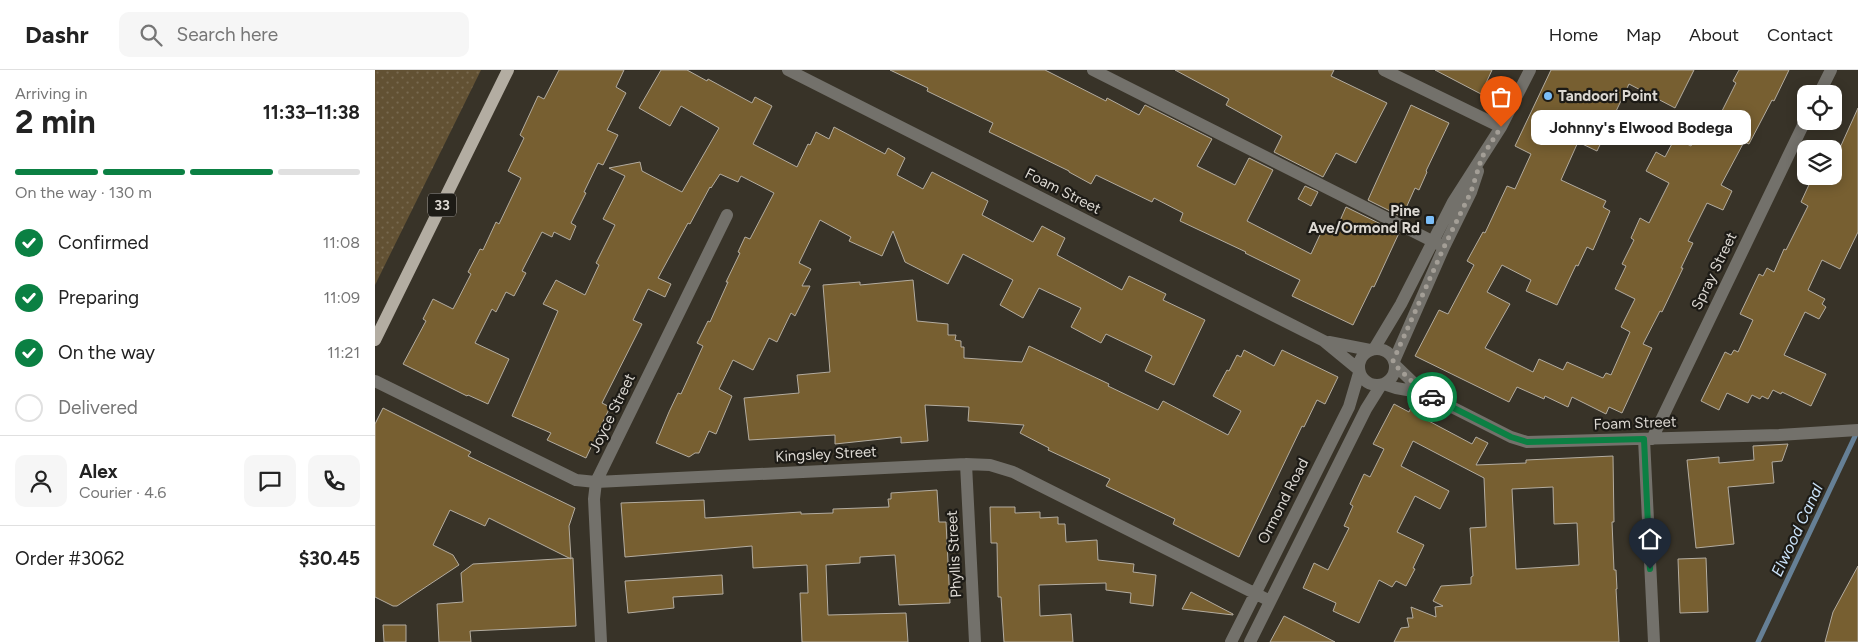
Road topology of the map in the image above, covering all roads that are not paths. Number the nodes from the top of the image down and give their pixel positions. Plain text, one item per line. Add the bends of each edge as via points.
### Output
1 (508, 70) edge
2 (788, 70) edge
3 (1093, 70) edge
4 (1384, 70) edge
5 (1530, 70) edge
6 (1831, 70) edge
7 (1824, 85) edge
8 (1501, 127) junction
9 (1801, 130) edge
10 (727, 215) dead end
11 (1439, 244) junction
12 (375, 340) edge
13 (1324, 341) junction
14 (1372, 350) junction
15 (1394, 363) junction
16 (1359, 371) junction
17 (375, 381) edge
18 (1383, 384) junction
19 (1424, 393) junction
20 (1858, 430) edge
21 (1648, 439) junction
22 (966, 464) junction
23 (597, 482) junction
24 (1254, 593) junction
25 (1270, 601) junction
26 (601, 642) edge
27 (975, 642) edge
28 (1231, 642) edge
29 (1250, 642) edge
30 (1653, 642) edge

1 - 12 main road, 33
2 - 13 street, Foam Street
3 - 11 street
4 - 8 street
5 - 8 street
6 - 7 street
8 - 11 street via 1482,157 1471,192
9 - 21 street, Spray Street
10 - 23 street, Joyce Street
11 - 14 street
11 - 15 street
13 - 14 street, Foam Street
13 - 16 street, Foam Street
14 - 15 street via 1386,352
14 - 16 street via 1361,358
15 - 18 street via 1393,376
15 - 19 street, Foam Street
16 - 18 street via 1366,382
16 - 24 street, Ormond Road via 1349,407
17 - 23 street, Kingsley Street via 576,480
18 - 19 street, Foam Street
18 - 25 street via 1366,409
19 - 21 street, Foam Street via 1527,442
20 - 21 street, Foam Street
21 - 30 street, Spray Street
22 - 23 street, Kingsley Street
22 - 24 street, Kingsley Street via 990,465 1013,472
22 - 27 street, Phyllis Street
23 - 26 street, Joyce Street via 594,499
24 - 25 street, Kingsley Street
24 - 28 street, Ormond Road
25 - 29 street

